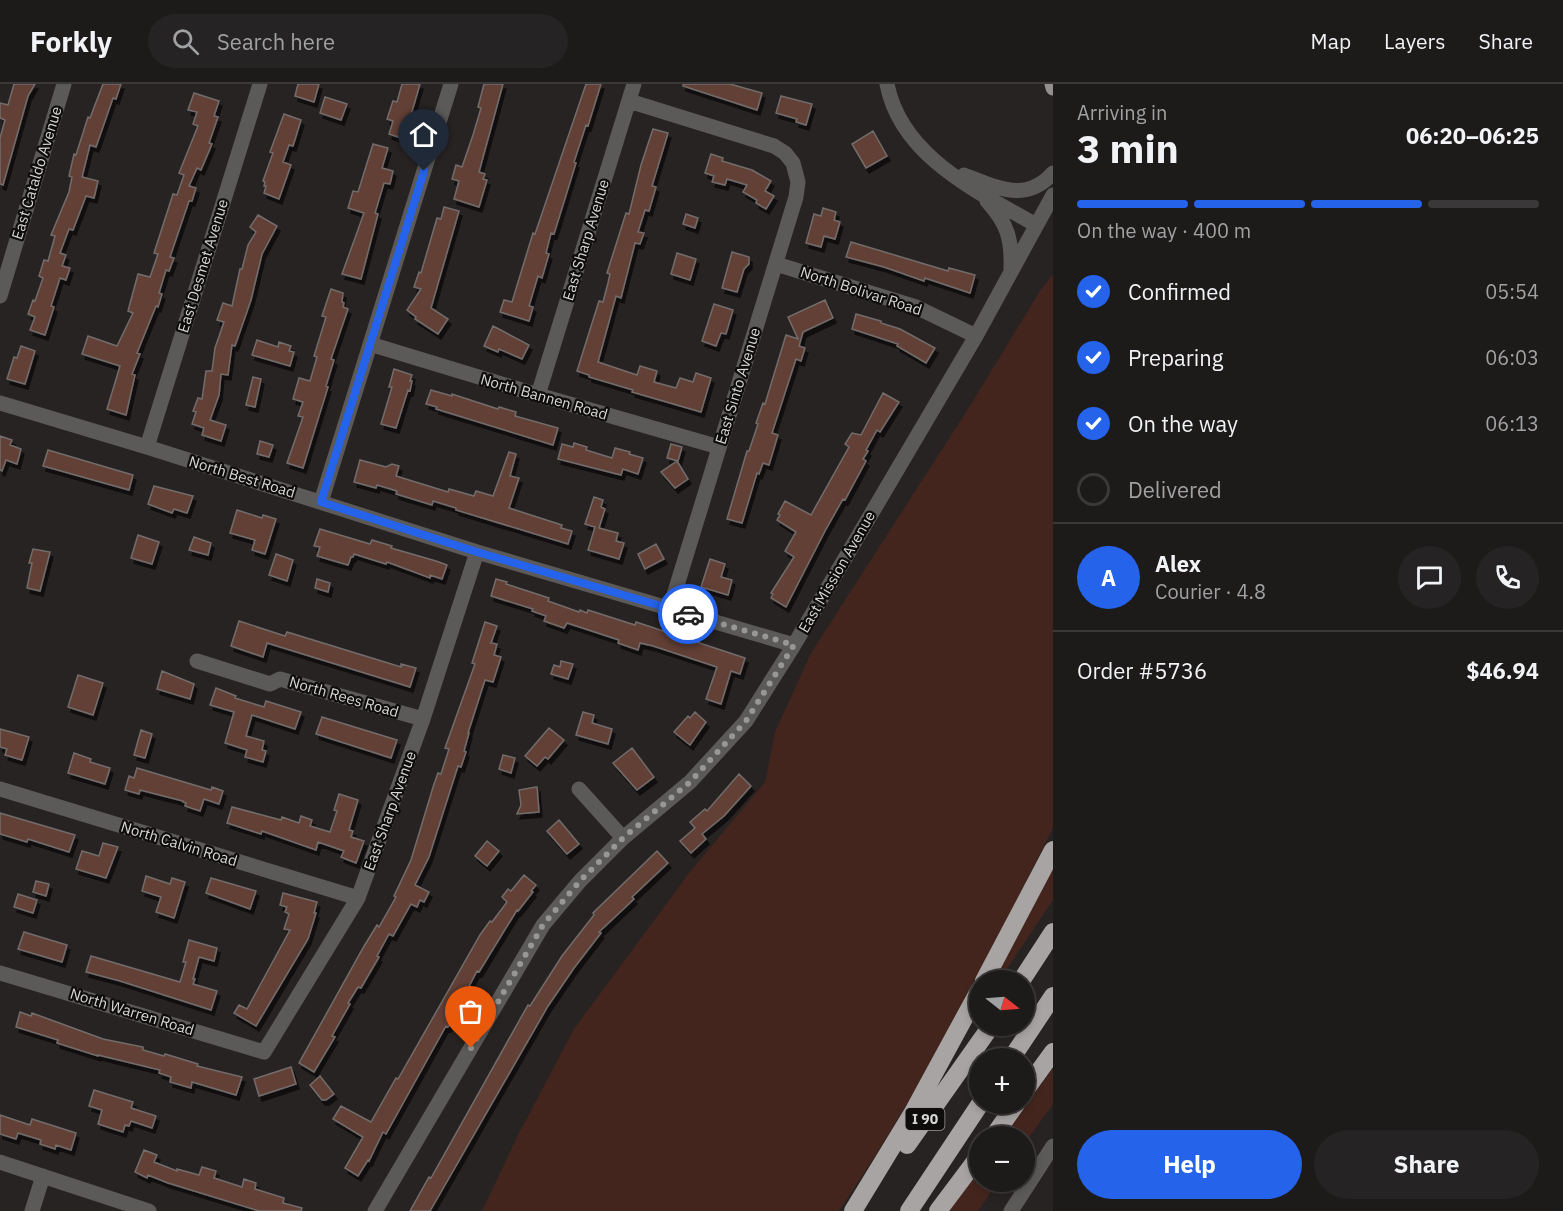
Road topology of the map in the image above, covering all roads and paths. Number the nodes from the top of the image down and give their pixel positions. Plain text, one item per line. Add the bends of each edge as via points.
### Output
1 (64, 84) edge
2 (260, 84) edge
3 (451, 84) edge
4 (634, 84) edge
5 (887, 84) edge
6 (629, 101) junction
7 (941, 167) junction
8 (1051, 187) edge
9 (979, 192) junction
10 (1036, 225) junction
11 (776, 264) junction
12 (1011, 272) junction
13 (0, 296) edge
14 (976, 336) junction
15 (370, 344) junction
16 (538, 395) junction
17 (0, 403) edge
18 (147, 447) junction
19 (719, 447) junction
20 (321, 502) junction
21 (477, 552) junction
22 (670, 608) junction
23 (794, 645) junction
24 (197, 661) dead end
25 (423, 719) junction
26 (0, 789) edge
27 (579, 789) dead end
28 (623, 838) junction
29 (1053, 850) edge
30 (358, 898) junction
31 (1053, 932) edge
32 (990, 970) edge
33 (1028, 970) edge
34 (0, 973) edge
35 (1053, 996) edge
36 (969, 1009) edge
37 (984, 1036) edge
38 (1018, 1048) edge
39 (264, 1052) joint
40 (1053, 1052) edge
41 (1035, 1077) edge
42 (973, 1114) edge
43 (1053, 1146) edge
44 (0, 1162) edge
45 (969, 1170) edge
46 (43, 1176) junction
47 (32, 1211) edge
48 (149, 1211) edge
49 (375, 1211) edge
50 (853, 1211) edge
51 (860, 1211) edge
52 (909, 1211) edge
53 (938, 1211) edge
54 (1011, 1211) edge

1 - 13 street, East Cataldo Avenue
2 - 18 street, East Desmet Avenue
3 - 15 street
4 - 6 street, East Sharp Avenue
5 - 7 street via 898,114
6 - 11 street, East Sinto Avenue via 774,146 785,153 793,163 798,182
6 - 16 street, East Sharp Avenue
7 - 8 street via 1011,190
7 - 9 street
8 - 10 street, East Mission Avenue
9 - 10 street
9 - 12 street via 1006,227 1012,250
10 - 12 street, East Mission Avenue
11 - 14 street, North Bolivar Road via 915,307
11 - 19 street, East Sinto Avenue
12 - 14 street, East Mission Avenue
14 - 23 street, East Mission Avenue
15 - 16 street, North Bannen Road
15 - 20 street
16 - 19 street, North Bannen Road
17 - 18 street, North Best Road
18 - 20 street, North Best Road
19 - 22 street, East Sinto Avenue
20 - 21 street, North Best Road
21 - 22 street, North Best Road
21 - 25 street, East Sharp Avenue
22 - 23 street, North Best Road
23 - 28 street, East Mission Avenue via 746,721 690,782
24 - 25 street, North Rees Road via 270,684 280,679
25 - 30 street, East Sharp Avenue
26 - 30 street, North Calvin Road
27 - 28 street
28 - 49 street, East Mission Avenue via 543,925
29 - 32 highway
30 - 39 street, East Sharp Avenue
31 - 33 highway
34 - 39 street, North Warren Road
35 - 38 highway
36 - 50 highway
37 - 51 highway, I 90
40 - 41 highway
42 - 52 highway, I 90
43 - 54 street
44 - 46 street
45 - 53 highway
46 - 47 street
46 - 48 street

